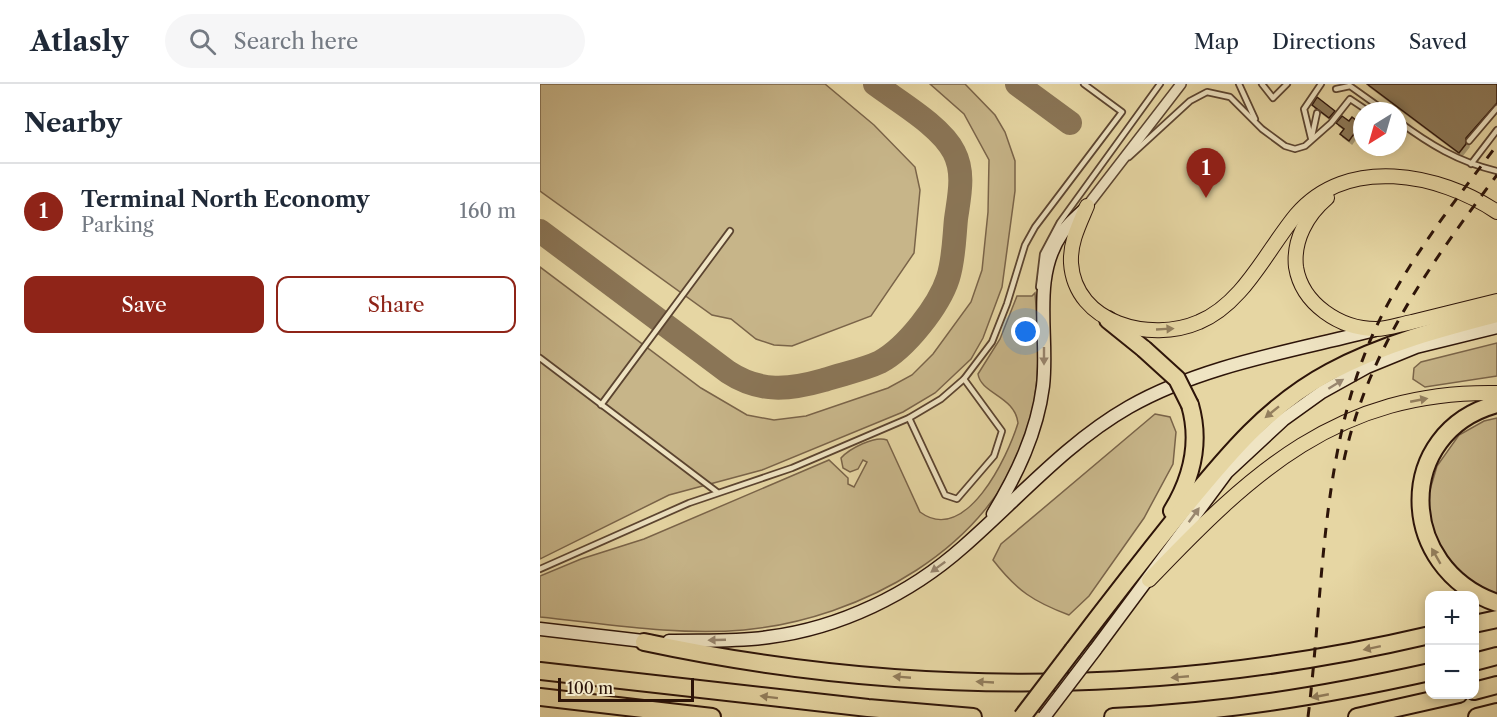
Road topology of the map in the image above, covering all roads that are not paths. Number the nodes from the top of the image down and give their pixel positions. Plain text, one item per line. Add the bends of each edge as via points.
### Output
1 (1084, 84) edge
2 (1160, 84) edge
3 (1181, 84) edge
4 (1239, 84) edge
5 (1262, 84) edge
6 (1287, 84) edge
7 (1321, 84) edge
8 (1336, 89) dead end
9 (1354, 102) edge
10 (1372, 102) edge
11 (1497, 108) edge
12 (1317, 113) dead end
13 (1407, 128) edge
14 (1262, 129) junction
15 (1497, 130) edge
16 (1311, 138) junction
17 (1469, 141) dead end
18 (1471, 164) junction
19 (1497, 171) edge
20 (1110, 176) junction
21 (1347, 183) junction
22 (1088, 206) junction
23 (1497, 212) edge
24 (730, 231) dead end
25 (1497, 301) edge
26 (1044, 309) junction
27 (1497, 314) edge
28 (1108, 320) junction
29 (1497, 327) edge
30 (1378, 330) junction
31 (540, 358) edge
32 (964, 379) junction
33 (1497, 393) edge
34 (1497, 404) edge
35 (602, 405) junction
36 (909, 418) junction
37 (717, 492) junction
38 (982, 529) junction
39 (1143, 558) junction
40 (540, 569) edge
41 (1149, 580) junction
42 (1497, 603) edge
43 (1497, 619) edge
44 (1479, 623) edge
45 (540, 629) edge
46 (1425, 636) edge
47 (644, 642) junction
48 (1497, 656) edge
49 (1479, 661) edge
50 (540, 671) edge
51 (1425, 673) edge
52 (1497, 685) edge
53 (1479, 690) edge
54 (540, 697) edge
55 (1437, 699) edge
56 (1497, 712) edge
57 (712, 717) edge
58 (973, 717) edge
59 (1022, 717) edge
60 (1044, 717) edge
61 (1113, 717) edge
62 (1357, 717) edge
63 (1478, 717) edge

1 - 32 lane via 1122,112 1035,226 1024,245 997,332
2 - 26 lane via 1048,242 1038,277
3 - 20 street
4 - 14 lane
5 - 6 lane via 1273,98
7 - 16 lane via 1304,109
8 - 10 lane via 1350,86
9 - 16 lane via 1350,99 1331,123
11 - 17 lane
12 - 16 lane
13 - 18 lane via 1432,147
14 - 16 lane via 1294,149 1305,146
14 - 20 lane via 1230,97 1213,92 1201,94
15 - 18 lane
18 - 19 lane
20 - 22 street
21 - 23 main road via 1378,176 1423,180 1458,191
28 -> 21 main road via 1159,330 1183,328 1209,318 1233,298 1305,206
21 - 30 main road via 1322,202 1304,227 1296,252 1297,271 1309,297 1327,315
22 - 26 main road via 1054,246 1044,279
22 - 28 main road via 1074,238 1071,264 1081,294
24 - 35 lane
25 - 30 main road
26 -> 38 main road via 1043,385 1036,420 1017,470
27 -> 39 highway via 1425,332 1373,352 1330,372 1286,401 1228,453
28 - 39 highway, bridge via 1177,379 1194,418 1196,447 1189,477
41 -> 29 main road via 1227,472 1302,405 1344,378 1392,356
30 - 38 main road via 1211,372 1145,399 1079,441
31 - 35 lane
32 - 36 lane via 941,399
32 - 36 lane via 1002,431 994,456 957,499 945,495
41 -> 33 main road via 1242,488 1308,441 1341,424 1396,405 1454,395
42 -> 34 highway via 1464,588 1441,565 1425,534 1420,502 1426,469 1441,441 1466,418
35 - 37 lane
36 - 37 lane via 792,468
37 - 40 lane
38 -> 47 main road via 924,578 836,621 769,637
39 - 59 highway, bridge
41 - 60 main road, bridge
43 - 44 highway
45 - 47 main road
46 -> 47 highway via 1253,669 1060,684 849,672 773,664
48 - 49 highway
58 -> 50 highway
51 -> 61 highway via 1302,699
52 - 53 highway
54 - 57 highway
55 - 62 highway
56 - 63 highway

